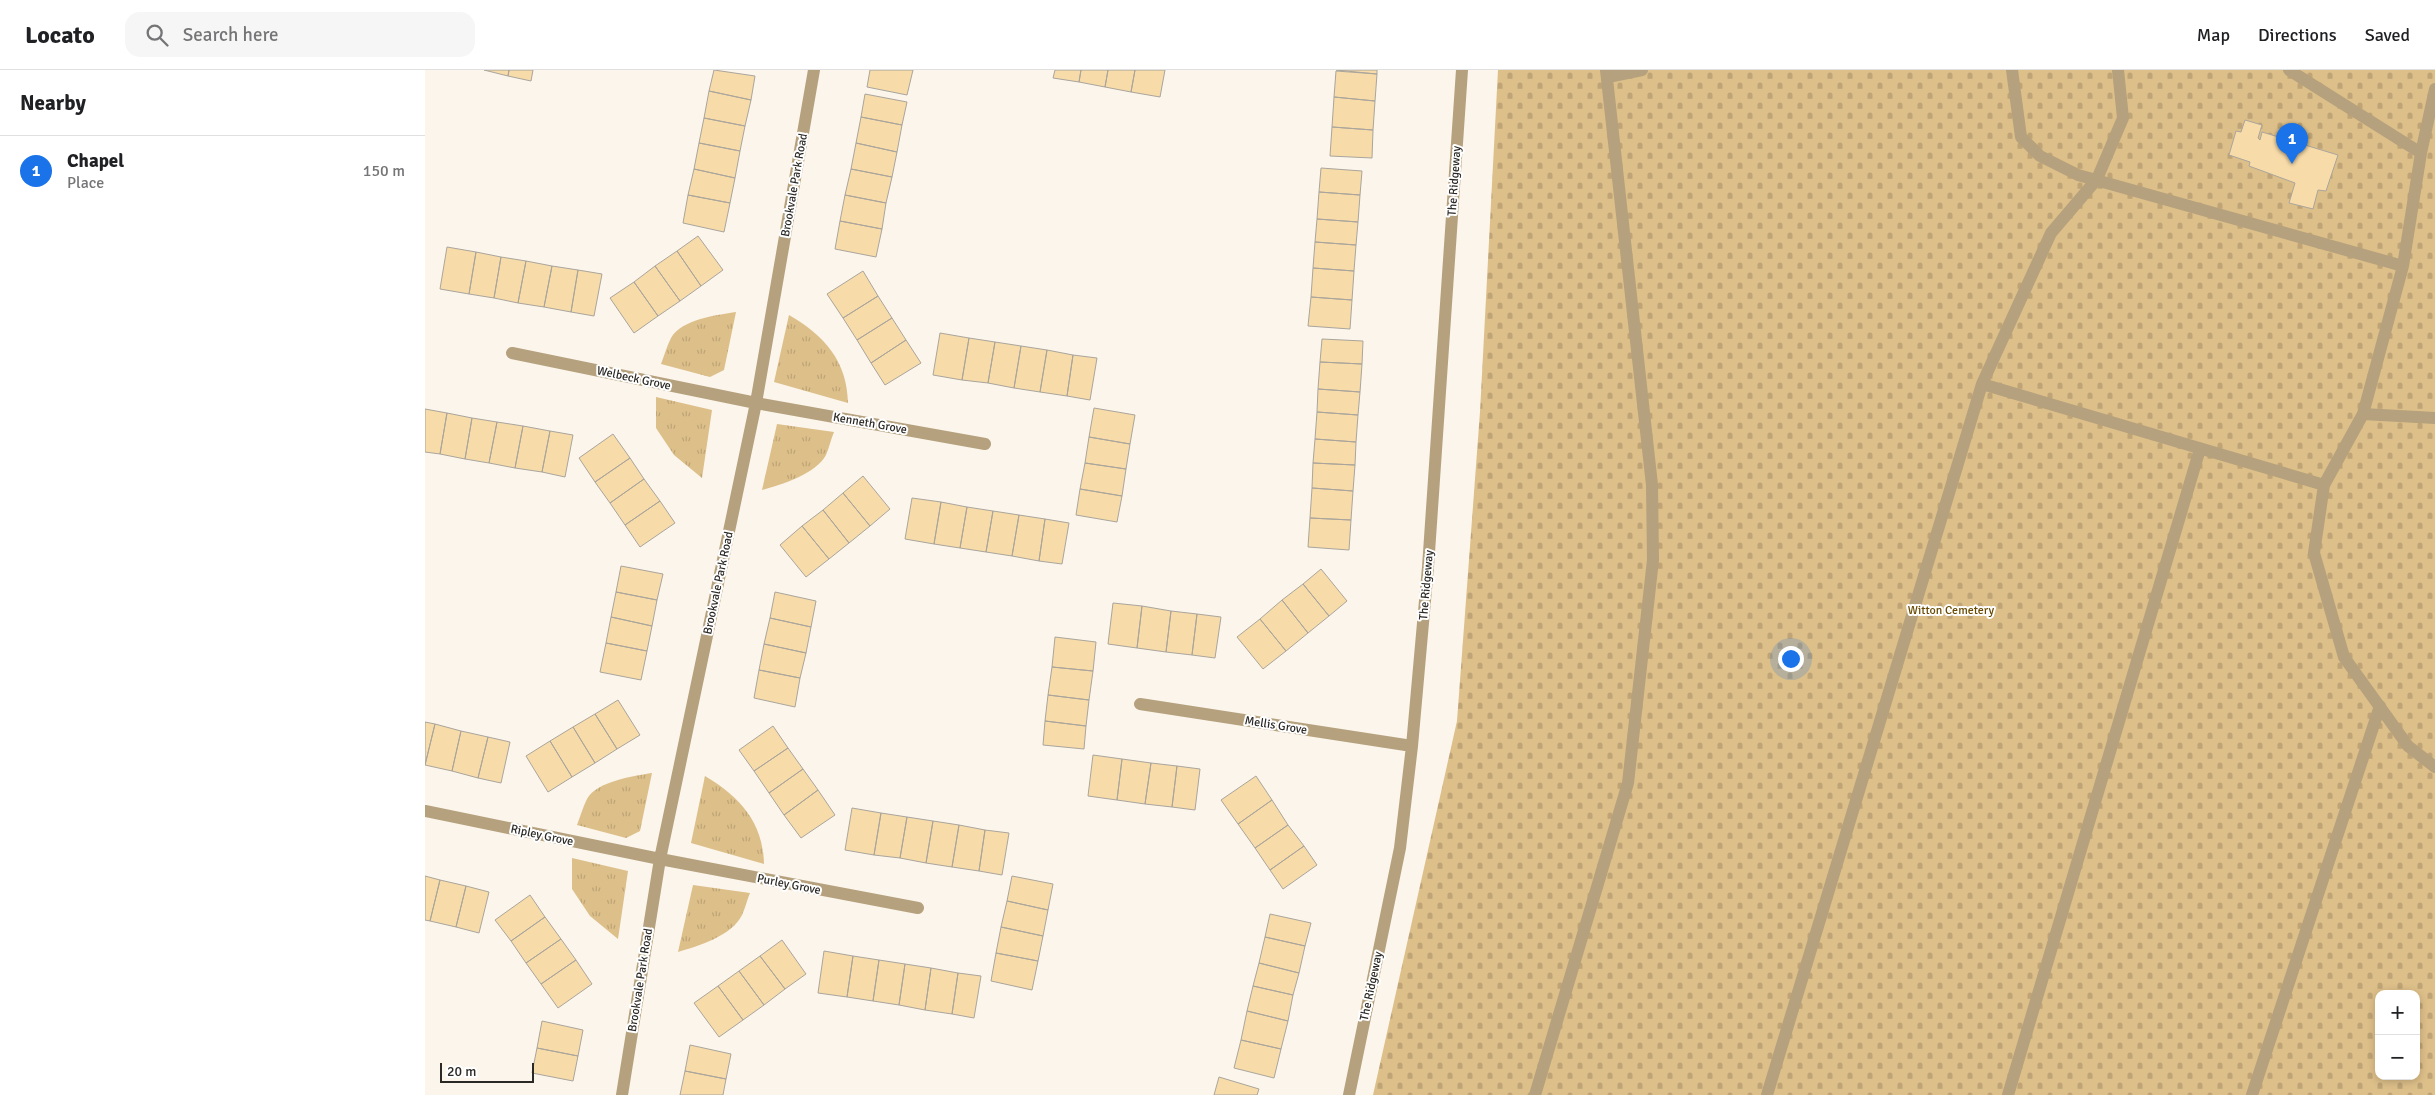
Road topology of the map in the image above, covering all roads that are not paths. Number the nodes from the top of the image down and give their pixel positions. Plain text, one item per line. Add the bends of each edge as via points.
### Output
1 (814, 70) edge
2 (1462, 70) edge
3 (1642, 70) edge
4 (2011, 70) edge
5 (2118, 70) edge
6 (2289, 70) edge
7 (1607, 74) edge
8 (2435, 89) edge
9 (2421, 154) junction
10 (2097, 179) junction
11 (2403, 266) junction
12 (512, 353) dead end
13 (1982, 384) junction
14 (756, 403) junction
15 (2363, 414) junction
16 (2435, 418) edge
17 (985, 444) dead end
18 (2200, 449) junction
19 (2324, 485) junction
20 (1140, 704) dead end
21 (2380, 706) junction
22 (1412, 746) junction
23 (2435, 767) edge
24 (425, 811) edge
25 (659, 859) junction
26 (918, 908) dead end
27 (622, 1095) edge
28 (1349, 1095) edge
29 (1535, 1095) edge
30 (1767, 1095) edge
31 (2008, 1095) edge
32 (2252, 1095) edge

1 - 14 street, Brookvale Park Road
2 - 22 street, The Ridgeway via 1428,567
3 - 7 street
4 - 10 street via 2021,137 2040,156 2077,175
5 - 10 street via 2123,118
6 - 9 street
7 - 29 street via 1653,485 1653,560 1628,783
8 - 9 street
9 - 11 street
10 - 11 street
10 - 13 street via 2051,233
11 - 15 street
12 - 14 street, Welbeck Grove
13 - 18 street
13 - 30 street
14 - 17 street, Kenneth Grove
14 - 25 street, Brookvale Park Road
15 - 16 street
15 - 19 street
18 - 19 street
18 - 31 street
19 - 21 street via 2314,552 2344,657
20 - 22 street, Mellis Grove
21 - 23 street via 2408,746
21 - 32 street
22 - 28 street, The Ridgeway via 1399,848
24 - 25 street, Ripley Grove
25 - 26 street, Purley Grove
25 - 27 street, Brookvale Park Road

